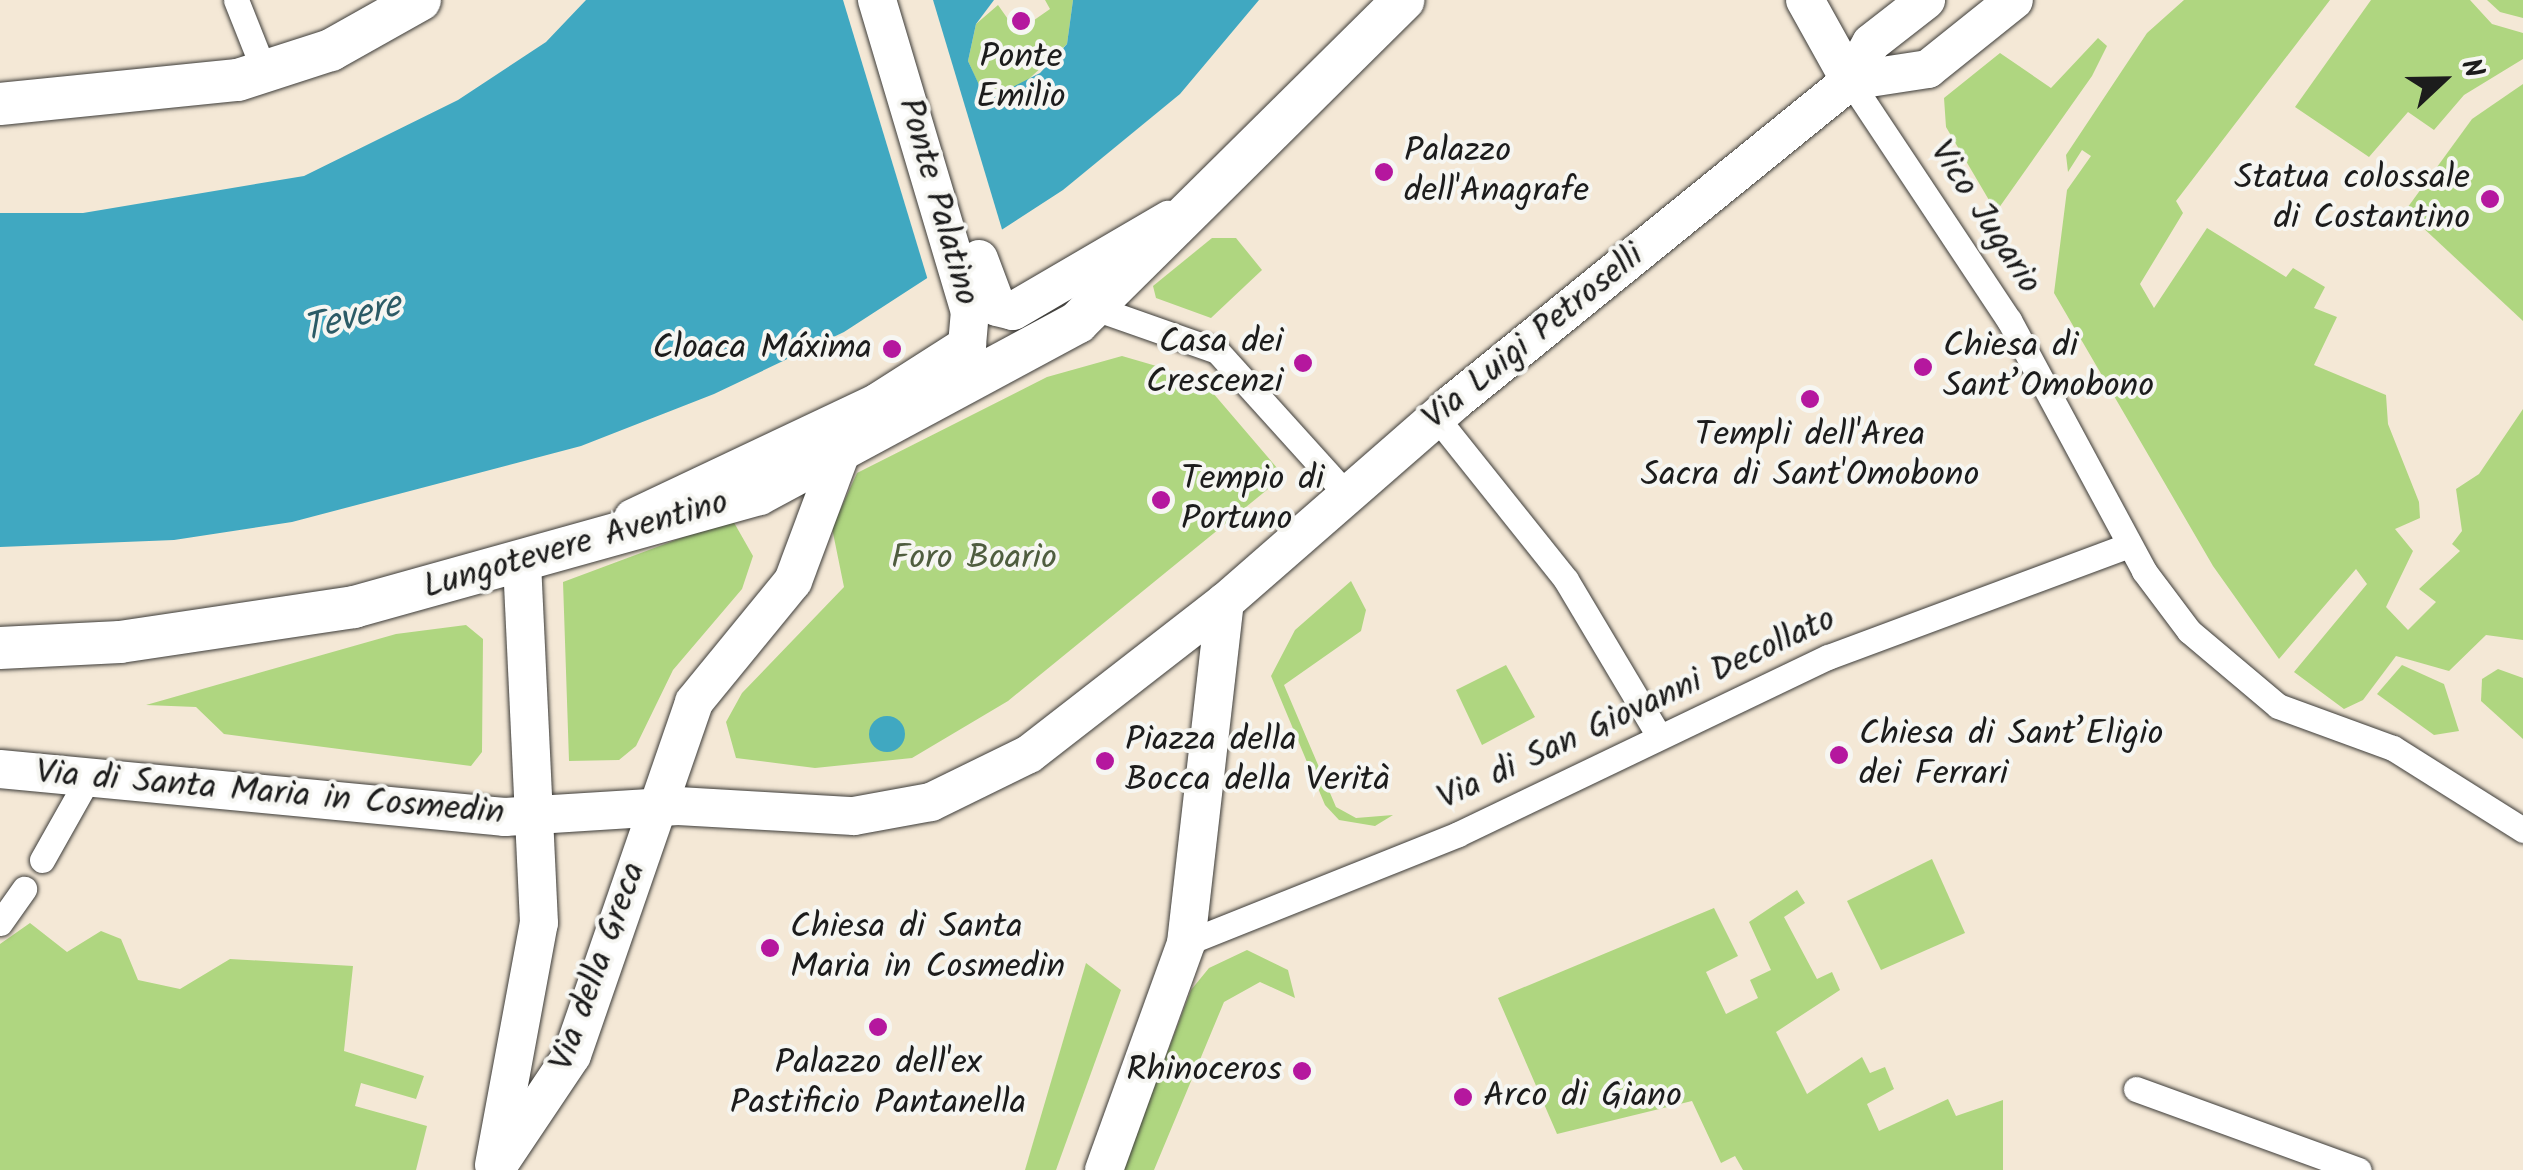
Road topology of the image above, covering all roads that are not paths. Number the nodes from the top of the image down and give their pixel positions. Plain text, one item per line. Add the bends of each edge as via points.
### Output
1 (236, 0) edge
2 (420, 0) edge
3 (878, 0) edge
4 (903, 0) edge
5 (1403, 0) edge
6 (1805, 0) edge
7 (1926, 0) edge
8 (1984, 0) edge
9 (2014, 0) edge
10 (265, 73) junction
11 (1893, 76) junction
12 (1850, 81) junction
13 (0, 104) edge
14 (1185, 211) junction
15 (979, 299) junction
16 (1094, 308) junction
17 (1436, 417) junction
18 (840, 455) junction
19 (1347, 496) junction
20 (598, 544) junction
21 (2129, 545) junction
22 (522, 562) junction
23 (1225, 602) junction
24 (0, 648) edge
25 (1659, 736) junction
26 (0, 769) edge
27 (87, 780) junction
28 (656, 807) junction
29 (541, 818) junction
30 (2523, 830) edge
31 (42, 860) dead end
32 (24, 889) dead end
33 (0, 922) edge
34 (1183, 954) junction
35 (2136, 1089) dead end
36 (494, 1170) edge
37 (1104, 1170) edge
38 (2359, 1170) edge

1 - 10 street
2 - 10 main road via 364,35
3 - 15 main road, Ponte Palatino
4 - 15 main road, Ponte Palatino
5 - 14 main road, Lungotevere Aventino
6 - 12 main road
7 - 12 main road via 1872,44
8 - 11 main road
9 - 11 main road via 1928,69
10 - 13 main road via 183,90
11 - 12 main road
12 - 17 main road, Via Luigi Petroselli
12 - 21 street, Vico Jugario via 2009,320
14 - 15 main road, Ponte Palatino via 1013,311
14 - 16 main road, Lungotevere Aventino
15 - 20 main road, Ponte Palatino via 970,340 941,367 672,497
16 - 18 main road, Lungotevere Aventino
16 - 19 street via 1218,351
17 - 19 main road, Via Luigi Petroselli
17 - 25 street via 1566,580
18 - 20 main road, Lungotevere Aventino via 703,515
18 - 28 main road, Via della Greca via 793,582 700,692
19 - 23 main road, Via Luigi Petroselli
20 - 22 main road, Lungotevere Aventino
21 - 25 street, Via di San Giovanni Decollato via 1951,608
21 - 30 street, Vico Jugario via 2218,661 2278,706 2406,754
22 - 24 main road, Lungotevere Aventino via 290,618
22 - 29 main road, Via della Greca
23 - 28 main road via 1029,754 931,802 854,816
23 - 34 main road
25 - 34 street, Via di San Giovanni Decollato via 1458,834
26 - 27 main road, Via di Santa Maria in Cosmedin
27 - 29 main road, Via di Santa Maria in Cosmedin
27 - 31 street
28 - 29 main road, Via di Santa Maria in Cosmedin
28 - 36 main road, Via della Greca via 572,1054
29 - 36 main road, Via della Greca via 536,964
32 - 33 street
34 - 37 main road
35 - 38 street

